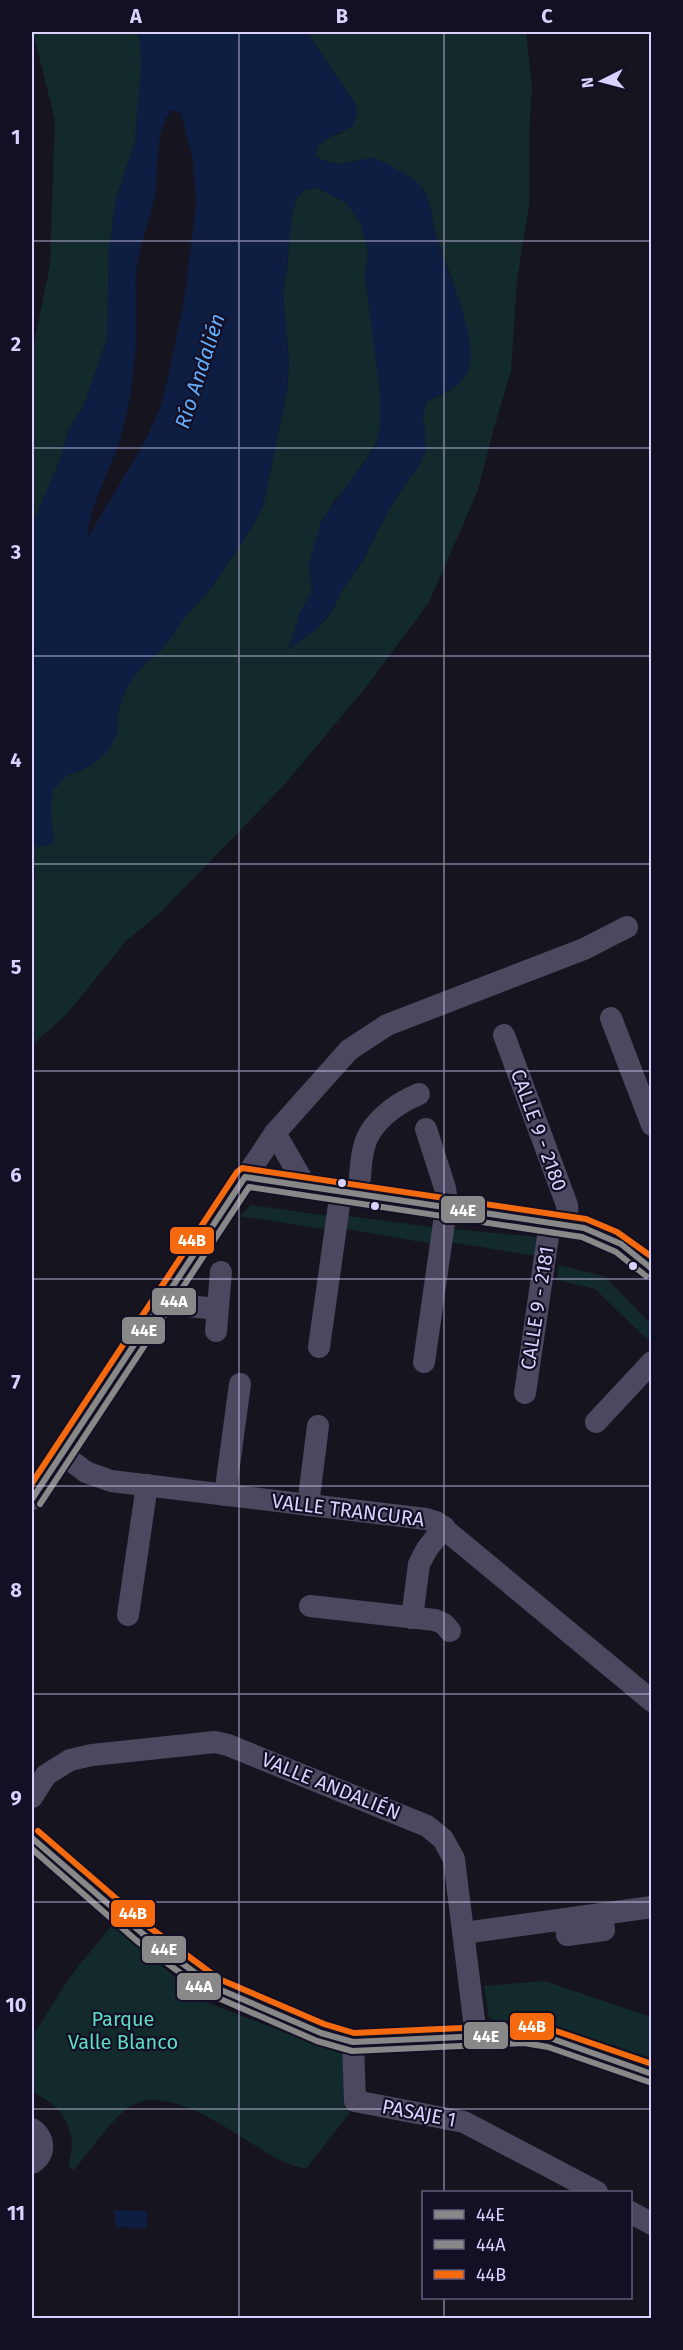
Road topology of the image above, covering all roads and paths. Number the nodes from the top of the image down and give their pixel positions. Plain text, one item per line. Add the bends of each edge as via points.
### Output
1 (627, 927) dead end
2 (611, 1018) dead end
3 (504, 1035) dead end
4 (419, 1094) dead end
5 (651, 1125) edge
6 (426, 1129) dead end
7 (275, 1133) junction
8 (244, 1177) junction
9 (305, 1185) junction
10 (350, 1192) junction
11 (446, 1207) junction
12 (559, 1224) junction
13 (651, 1269) edge
14 (221, 1272) dead end
15 (159, 1306) junction
16 (319, 1347) dead end
17 (424, 1362) dead end
18 (651, 1362) edge
19 (240, 1384) dead end
20 (525, 1393) dead end
21 (596, 1422) dead end
22 (318, 1426) dead end
23 (62, 1454) junction
24 (147, 1485) junction
25 (225, 1495) junction
26 (32, 1499) edge
27 (308, 1504) junction
28 (444, 1527) junction
29 (310, 1606) dead end
30 (128, 1615) dead end
31 (412, 1618) junction
32 (450, 1631) dead end
33 (651, 1701) edge
34 (32, 1797) edge
35 (32, 1838) edge
36 (651, 1907) edge
37 (464, 1933) junction
38 (476, 2036) junction
39 (352, 2042) junction
40 (651, 2074) edge
41 (32, 2128) edge
42 (32, 2163) edge
43 (593, 2191) edge
44 (632, 2213) edge
45 (651, 2224) edge

1 - 7 street via 584,949 409,1016 367,1037 329,1070
2 - 5 street
3 - 12 street, CALLE 9 - 2180 via 567,1205
4 - 10 street via 397,1104 369,1134
6 - 11 street via 445,1188
7 - 8 street
7 - 9 street
8 - 9 street
8 - 15 street
9 - 10 street
10 - 11 street
10 - 16 street
11 - 12 street
11 - 17 street
12 - 13 street via 614,1239
12 - 20 street, CALLE 9 - 2181
14 - 15 street via 217,1320 178,1305
15 - 23 street
18 - 21 street
19 - 25 street
22 - 27 street
23 - 24 street, VALLE TRANCURA via 94,1477
23 - 26 street
24 - 25 street, VALLE TRANCURA
24 - 30 street
25 - 27 street, VALLE TRANCURA
27 - 28 street, VALLE TRANCURA via 426,1519
28 - 31 street via 419,1564
28 - 33 street, VALLE TRANCURA
29 - 31 street
31 - 32 street via 440,1622
34 - 37 street, VALLE ANDALIÉN via 46,1775 81,1757 199,1742 228,1745 418,1821 436,1832 454,1858
35 - 39 street via 143,1934 214,1987 321,2033
36 - 37 street via 602,1914 604,1930 567,1935 565,1919
37 - 38 street, VALLE ANDALIÉN
38 - 39 street
38 - 40 street via 525,2034 550,2038
39 - 43 street, PASAJE 1 via 356,2101 464,2122
41 - 42 street via 42,2144 40,2156
44 - 45 street

